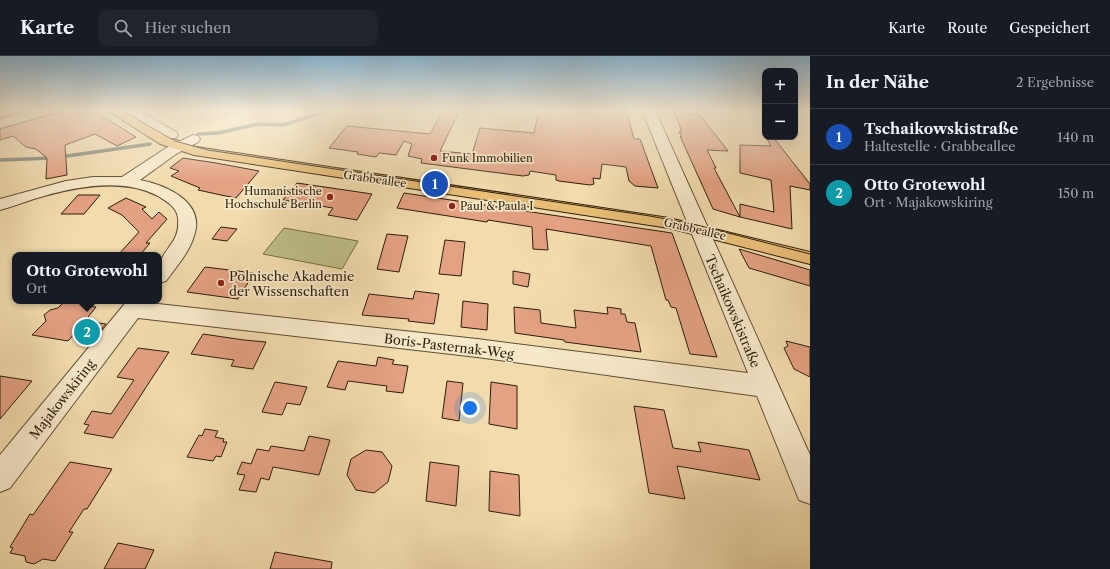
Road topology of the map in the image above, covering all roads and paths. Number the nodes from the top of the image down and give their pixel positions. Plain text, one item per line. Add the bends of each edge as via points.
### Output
1 (152, 134) edge
2 (170, 134) edge
3 (172, 134) edge
4 (658, 134) edge
5 (181, 140) junction
6 (127, 181) junction
7 (0, 205) edge
8 (696, 223) junction
9 (810, 246) edge
10 (810, 258) edge
11 (162, 272) edge
12 (136, 305) edge
13 (766, 386) junction
14 (0, 478) edge
15 (810, 489) edge

1 - 5 main road, Grabbeallee via 165,142
2 - 5 street
3 - 5 main road, Grabbeallee
4 - 8 street, Tschaikowskistraße
5 - 6 street
5 - 8 main road, Grabbeallee via 210,155 623,215
6 - 7 street via 61,187 23,196
6 - 11 street via 145,184 167,194 179,205 186,219 187,229 183,240
8 - 9 main road, Grabbeallee
8 - 10 main road, Grabbeallee
8 - 13 street, Tschaikowskistraße
12 - 13 street, Boris-Pasternak-Weg
12 - 14 street, Majakowskiring
13 - 15 street, Tschaikowskistraße

